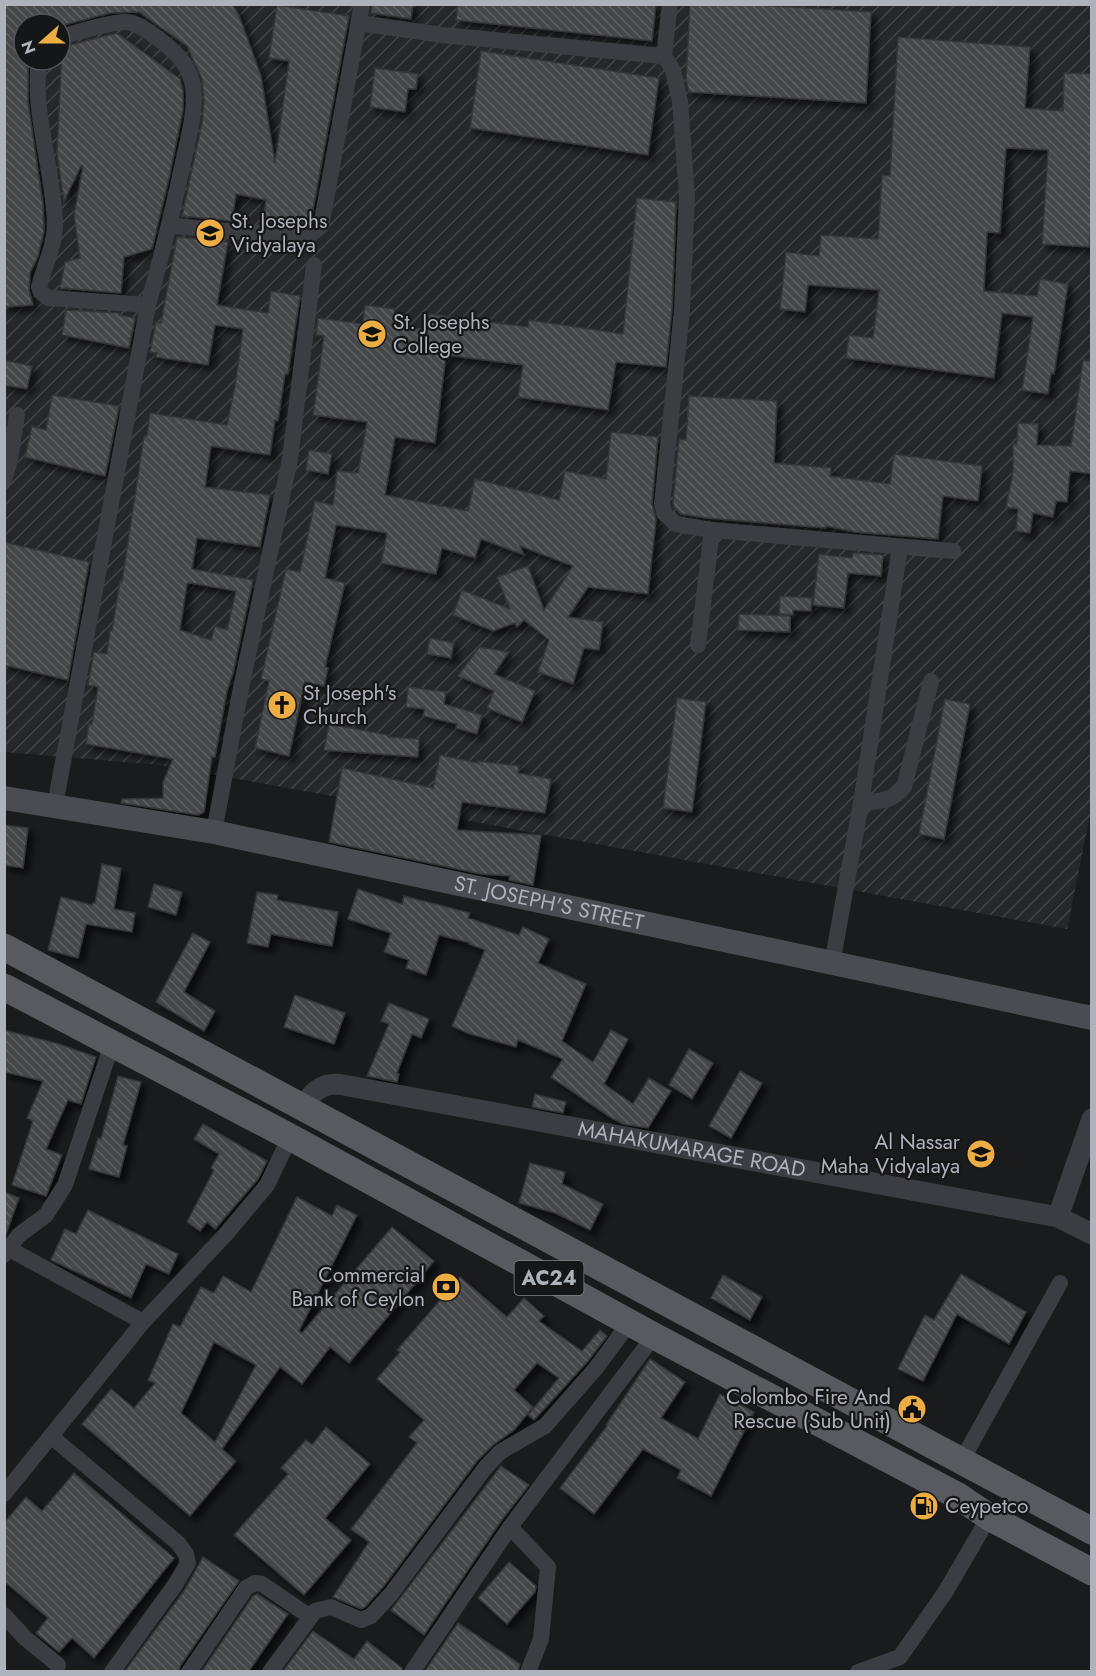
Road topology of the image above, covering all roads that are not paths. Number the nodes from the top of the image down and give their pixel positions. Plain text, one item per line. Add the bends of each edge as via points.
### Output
1 (670, 4) edge
2 (357, 5) edge
3 (358, 23) junction
4 (72, 34) edge
5 (664, 56) junction
6 (39, 72) edge
7 (169, 229) junction
8 (314, 265) dead end
9 (148, 305) junction
10 (17, 415) dead end
11 (4, 480) edge
12 (712, 530) junction
13 (900, 547) junction
14 (953, 551) dead end
15 (698, 645) dead end
16 (931, 681) dead end
17 (4, 798) edge
18 (861, 803) junction
19 (55, 805) junction
20 (214, 832) junction
21 (4, 947) edge
22 (832, 964) junction
23 (4, 987) edge
24 (1092, 1018) edge
25 (112, 1044) junction
26 (303, 1107) junction
27 (1092, 1119) edge
28 (290, 1137) junction
29 (1058, 1217) junction
30 (1092, 1234) edge
31 (6, 1250) edge
32 (1060, 1283) dead end
33 (143, 1322) junction
34 (630, 1322) junction
35 (654, 1336) junction
36 (52, 1437) junction
37 (961, 1462) junction
38 (4, 1494) edge
39 (989, 1517) junction
40 (510, 1527) junction
41 (1092, 1531) edge
42 (1092, 1572) edge
43 (4, 1616) edge
44 (309, 1616) junction
45 (58, 1665) dead end
46 (112, 1671) edge
47 (189, 1671) edge
48 (270, 1671) edge
49 (412, 1671) edge
50 (528, 1671) edge
51 (858, 1671) edge

1 - 5 street
2 - 3 street
3 - 5 street
3 - 7 street via 321,226 308,234 175,226
4 - 7 street via 128,22 173,50 187,69 194,95 190,132
5 - 12 street via 673,70 681,101 687,197 682,310 662,504 664,513 676,524
6 - 9 street via 55,224 41,292 48,298
7 - 9 street
8 - 20 street via 290,459 240,688
9 - 19 street
10 - 11 street
12 - 13 street
12 - 15 street
13 - 14 street
13 - 18 street
16 - 18 street via 904,787 896,797
17 - 19 main road, ST. JOSEPH'S STREET
18 - 22 street
19 - 20 main road, ST. JOSEPH'S STREET
20 - 22 main road, ST. JOSEPH'S STREET
21 - 26 main road, AC24
22 - 24 main road, ST. JOSEPH'S STREET
23 - 25 main road, AC24
25 - 28 main road, AC24
25 - 31 street via 65,1185 46,1215
26 - 28 main road
26 - 29 street, MAHAKUMARAGE ROAD via 319,1087 338,1084
26 - 37 main road, AC24
27 - 29 street
28 - 33 street via 267,1185
28 - 34 main road, AC24
29 - 30 street, MAHAKUMARAGE ROAD
31 - 33 street
32 - 37 street
33 - 36 street
34 - 35 main road, AC24
34 - 44 street via 545,1426 500,1452 485,1468 371,1616 361,1620 331,1607
35 - 39 main road, AC24 via 958,1496
35 - 40 street
36 - 38 street
36 - 46 street via 178,1543 186,1554 188,1563 175,1585
37 - 41 main road, AC24
39 - 42 main road, AC24
39 - 51 street via 946,1591 900,1657
40 - 49 street
40 - 50 street via 548,1566 541,1640
43 - 45 street
44 - 47 street via 255,1583 246,1588
44 - 48 street

